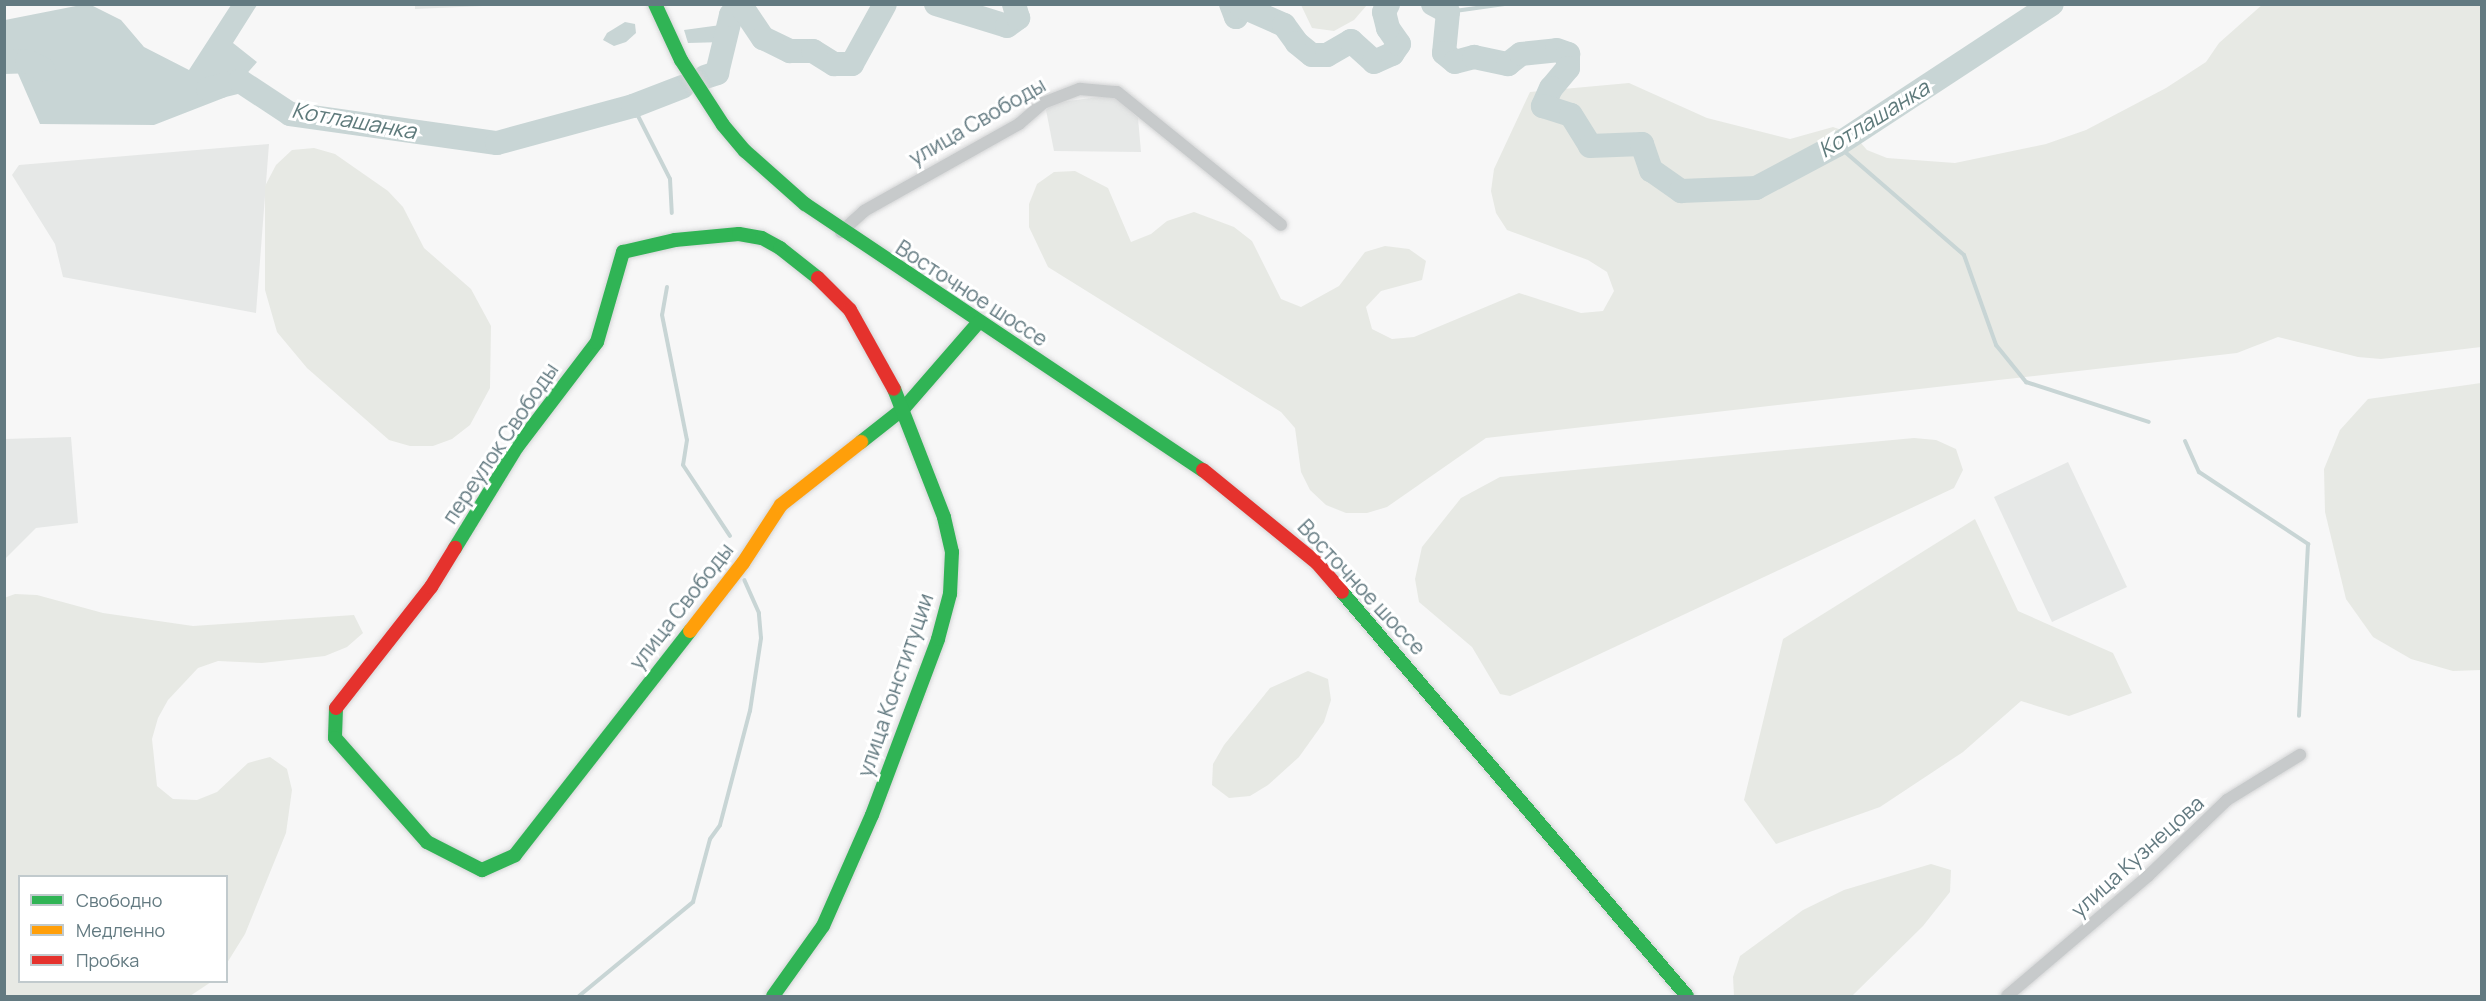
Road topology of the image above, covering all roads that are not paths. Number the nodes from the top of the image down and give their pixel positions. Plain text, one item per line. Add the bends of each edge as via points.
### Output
1 (655, 4) edge
2 (1281, 225) dead end
3 (841, 232) junction
4 (739, 234) joint
5 (978, 323) junction
6 (904, 408) junction
7 (2300, 755) dead end
8 (515, 855) joint
9 (773, 996) edge
10 (1687, 996) edge
11 (2007, 996) edge

1 - 3 main road, Восточное шоссе via 703,97 745,151
2 - 3 street, улица Свободы via 1117,92 1080,89 1042,103 1018,124 864,211
3 - 5 main road, Восточное шоссе
4 - 6 main road, улица Конституции via 762,238 780,248 833,290 849,310
4 - 8 main road, переулок Свободы via 675,240 623,252 597,342 517,447 431,587 335,710 334,738 427,842 482,870
5 - 6 main road
5 - 10 main road, Восточное шоссе via 1216,478 1317,563
6 - 8 main road, улица Свободы via 781,505 743,563
6 - 9 main road, улица Конституции via 944,517 952,552 950,594 938,639 823,926
7 - 11 street, улица Кузнецова via 2227,800 2148,876

